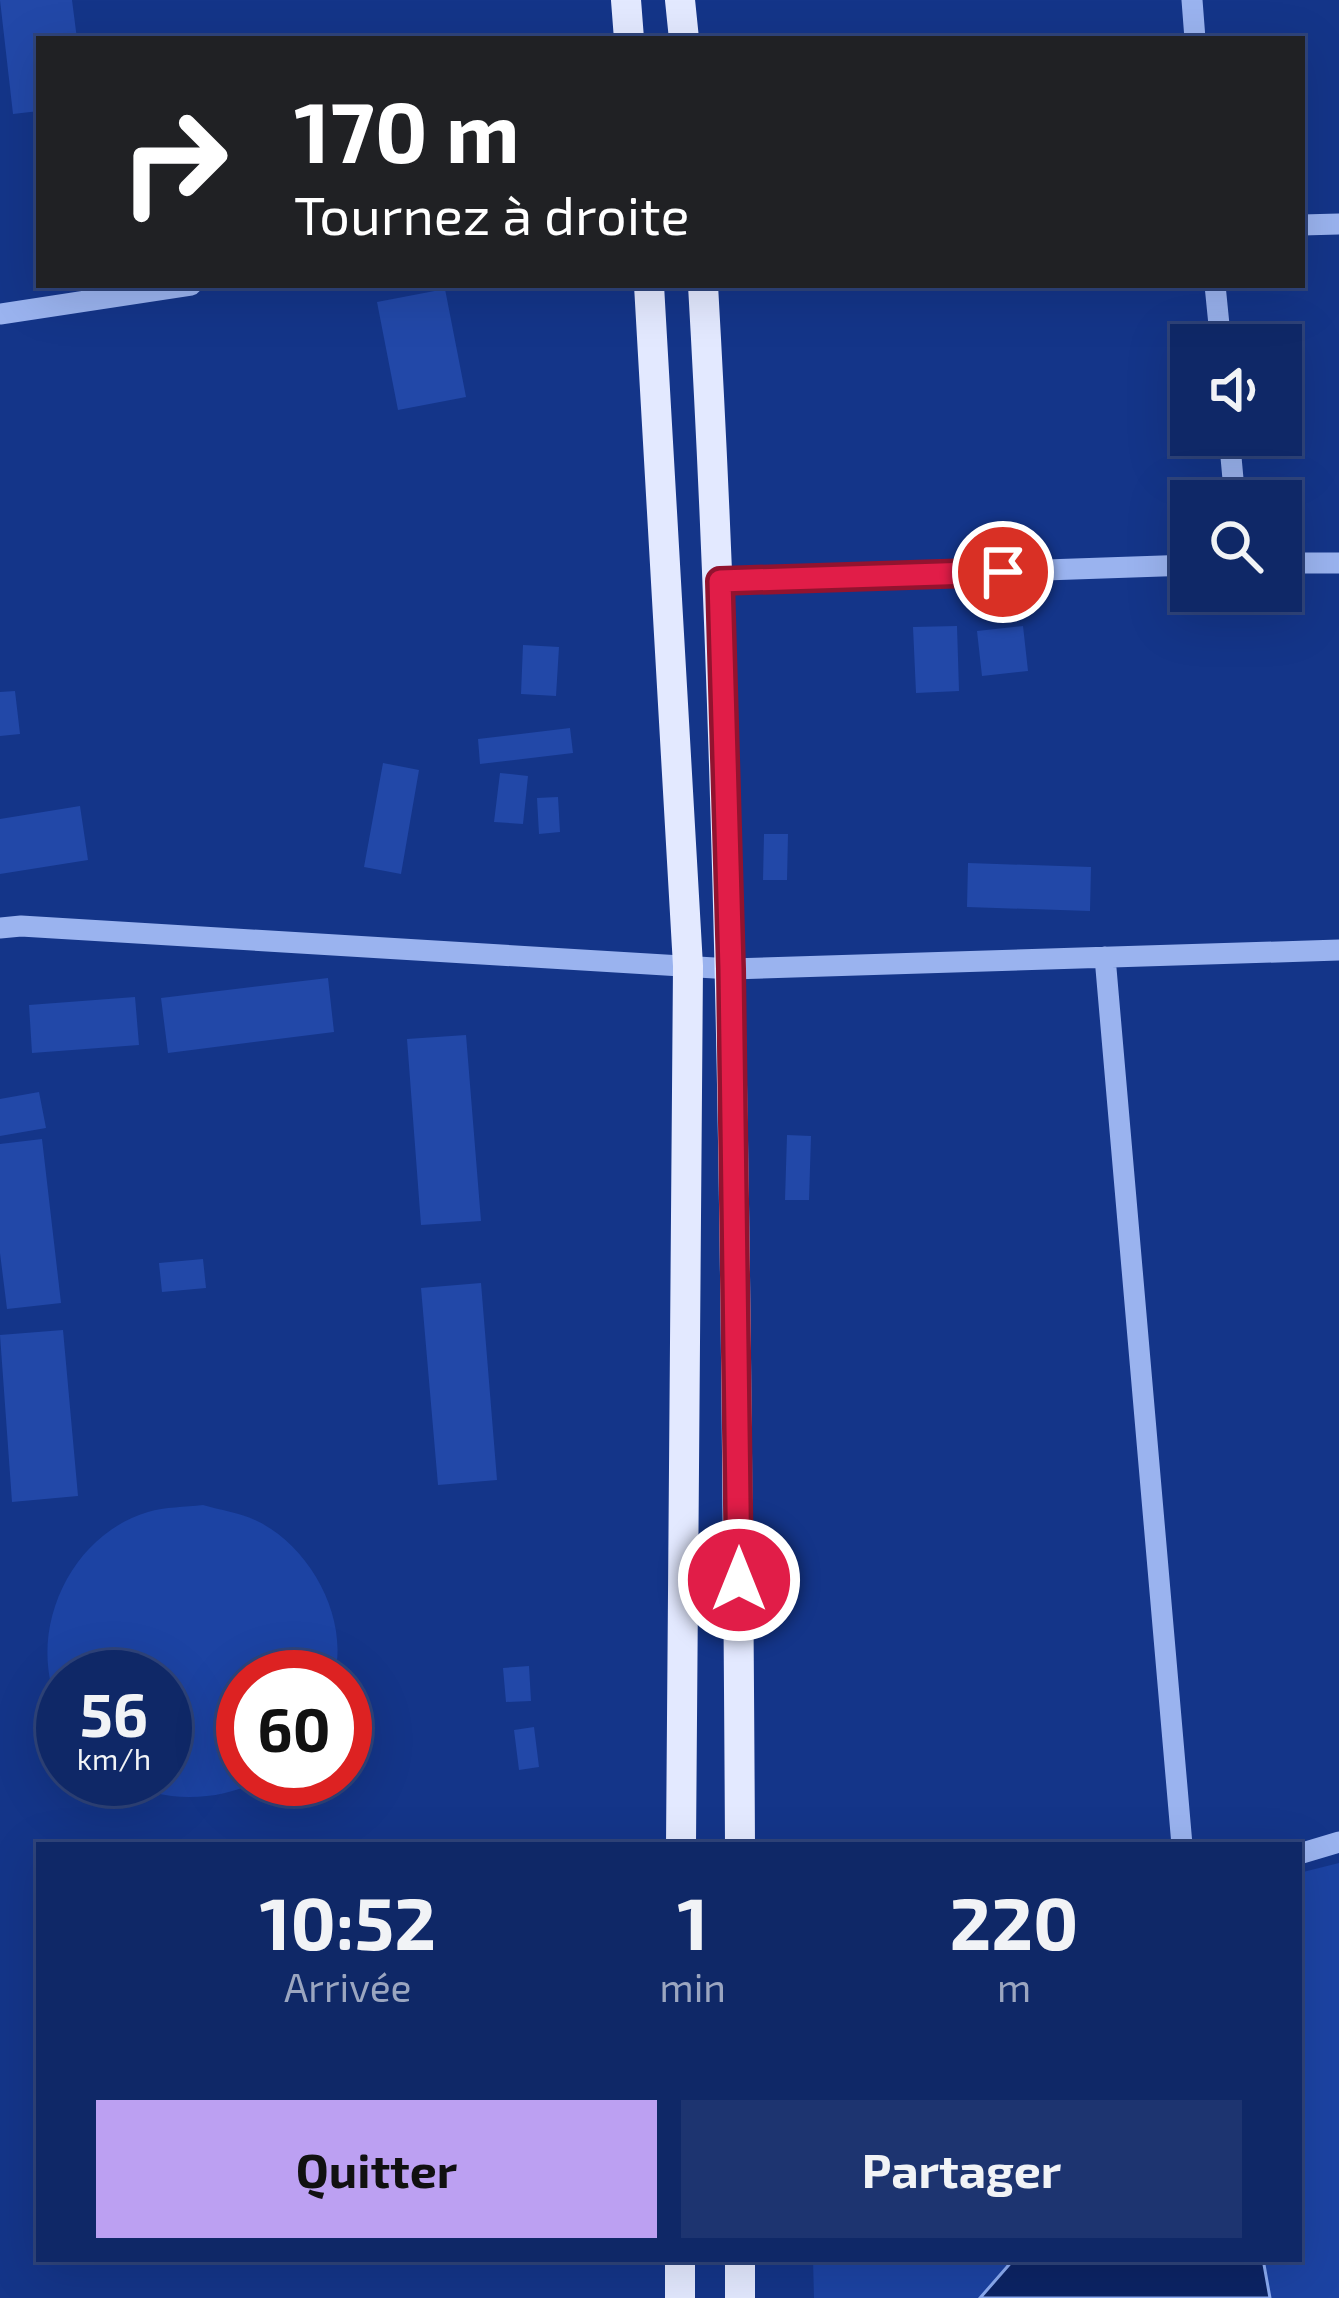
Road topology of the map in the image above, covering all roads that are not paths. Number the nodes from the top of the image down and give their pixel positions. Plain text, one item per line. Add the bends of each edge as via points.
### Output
1 (626, 0) edge
2 (680, 0) edge
3 (1192, 0) edge
4 (629, 36) edge
5 (684, 36) edge
6 (1195, 36) edge
7 (1305, 224) edge
8 (1339, 224) edge
9 (171, 288) edge
10 (649, 288) edge
11 (703, 288) edge
12 (1215, 288) edge
13 (0, 314) edge
14 (1219, 324) edge
15 (1302, 563) edge
16 (1339, 563) edge
17 (1170, 566) edge
18 (720, 581) junction
19 (0, 928) edge
20 (1339, 950) edge
21 (1105, 958) junction
22 (688, 966) junction
23 (731, 969) junction
24 (681, 1842) edge
25 (740, 1842) edge
26 (1182, 1842) edge
27 (1339, 1842) edge
28 (1302, 1853) edge
29 (680, 2262) edge
30 (740, 2262) edge
31 (680, 2298) edge
32 (740, 2298) edge

1 - 4 main road
2 - 5 main road
3 - 6 street
7 - 8 street
9 - 13 street
10 - 22 main road
11 - 18 main road
12 - 14 street
15 - 16 street
17 - 18 street
18 - 23 main road
19 - 22 street
20 - 21 street
21 - 23 street
21 - 26 street
22 - 23 street
22 - 24 main road
23 - 25 main road
27 - 28 street
29 - 31 main road
30 - 32 main road

